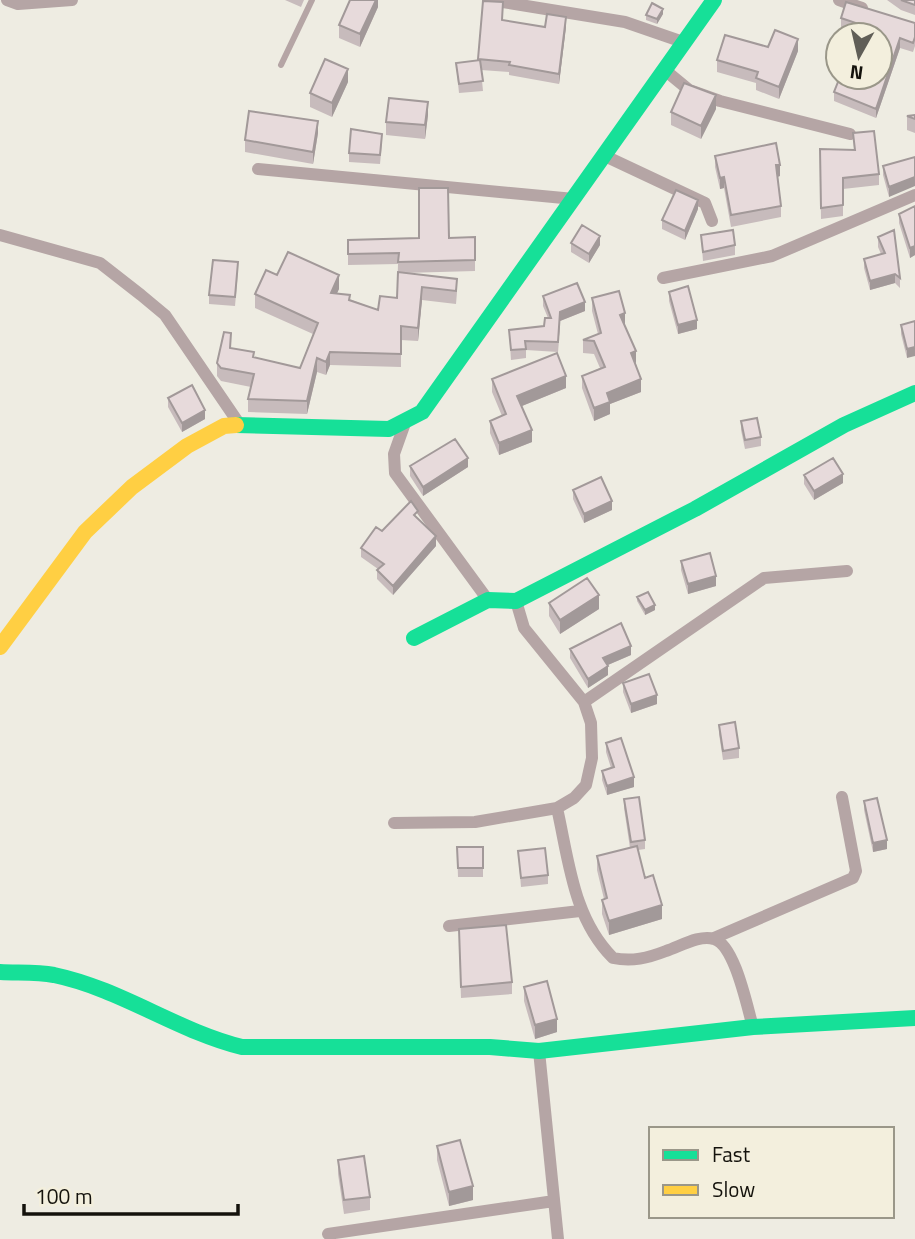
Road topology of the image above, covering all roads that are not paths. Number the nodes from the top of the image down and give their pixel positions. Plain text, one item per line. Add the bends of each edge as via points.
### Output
1 (7, 0) edge
2 (72, 0) edge
3 (312, 0) edge
4 (490, 0) edge
5 (714, 0) edge
6 (839, 0) edge
7 (874, 12) edge
8 (682, 42) junction
9 (281, 65) dead end
10 (666, 71) junction
11 (850, 134) edge
12 (605, 156) junction
13 (258, 169) dead end
14 (915, 195) edge
15 (574, 199) junction
16 (712, 221) dead end
17 (0, 235) edge
18 (663, 278) dead end
19 (915, 393) edge
20 (405, 423) junction
21 (240, 425) junction
22 (847, 571) dead end
23 (488, 600) junction
24 (516, 601) junction
25 (414, 638) dead end
26 (0, 647) edge
27 (584, 702) junction
28 (842, 797) dead end
29 (557, 808) junction
30 (394, 823) dead end
31 (580, 911) junction
32 (449, 926) dead end
33 (714, 939) junction
34 (0, 972) edge
35 (915, 1018) edge
36 (753, 1027) junction
37 (539, 1051) junction
38 (554, 1201) junction
39 (328, 1234) dead end
40 (558, 1239) edge

1 - 2 street via 41,4
3 - 9 lane
4 - 8 street via 625,22
5 - 8 street
6 - 7 street
8 - 10 street
10 - 11 street via 689,90 720,101
10 - 12 street
12 - 15 street
12 - 16 street via 705,203
13 - 15 street
14 - 18 street via 772,256
15 - 20 street via 422,412
17 - 21 street via 100,263 141,295 165,315
19 - 24 street via 844,425 695,509
20 - 21 street via 372,430
20 - 23 street via 394,454 396,473
21 - 26 street via 224,426 187,446 132,487 85,532
22 - 27 street via 764,578
23 - 24 street
23 - 25 street
24 - 27 street via 524,628
27 - 29 street via 592,735 586,785 574,799
28 - 33 street via 856,871 853,877
29 - 30 street via 475,822
29 - 31 street
31 - 32 street
31 - 33 street via 613,958 643,959 701,939
33 - 36 street via 736,967
34 - 37 street via 53,975 108,992 206,1038 242,1047
35 - 36 street
36 - 37 street
37 - 38 street
38 - 39 street
38 - 40 street

